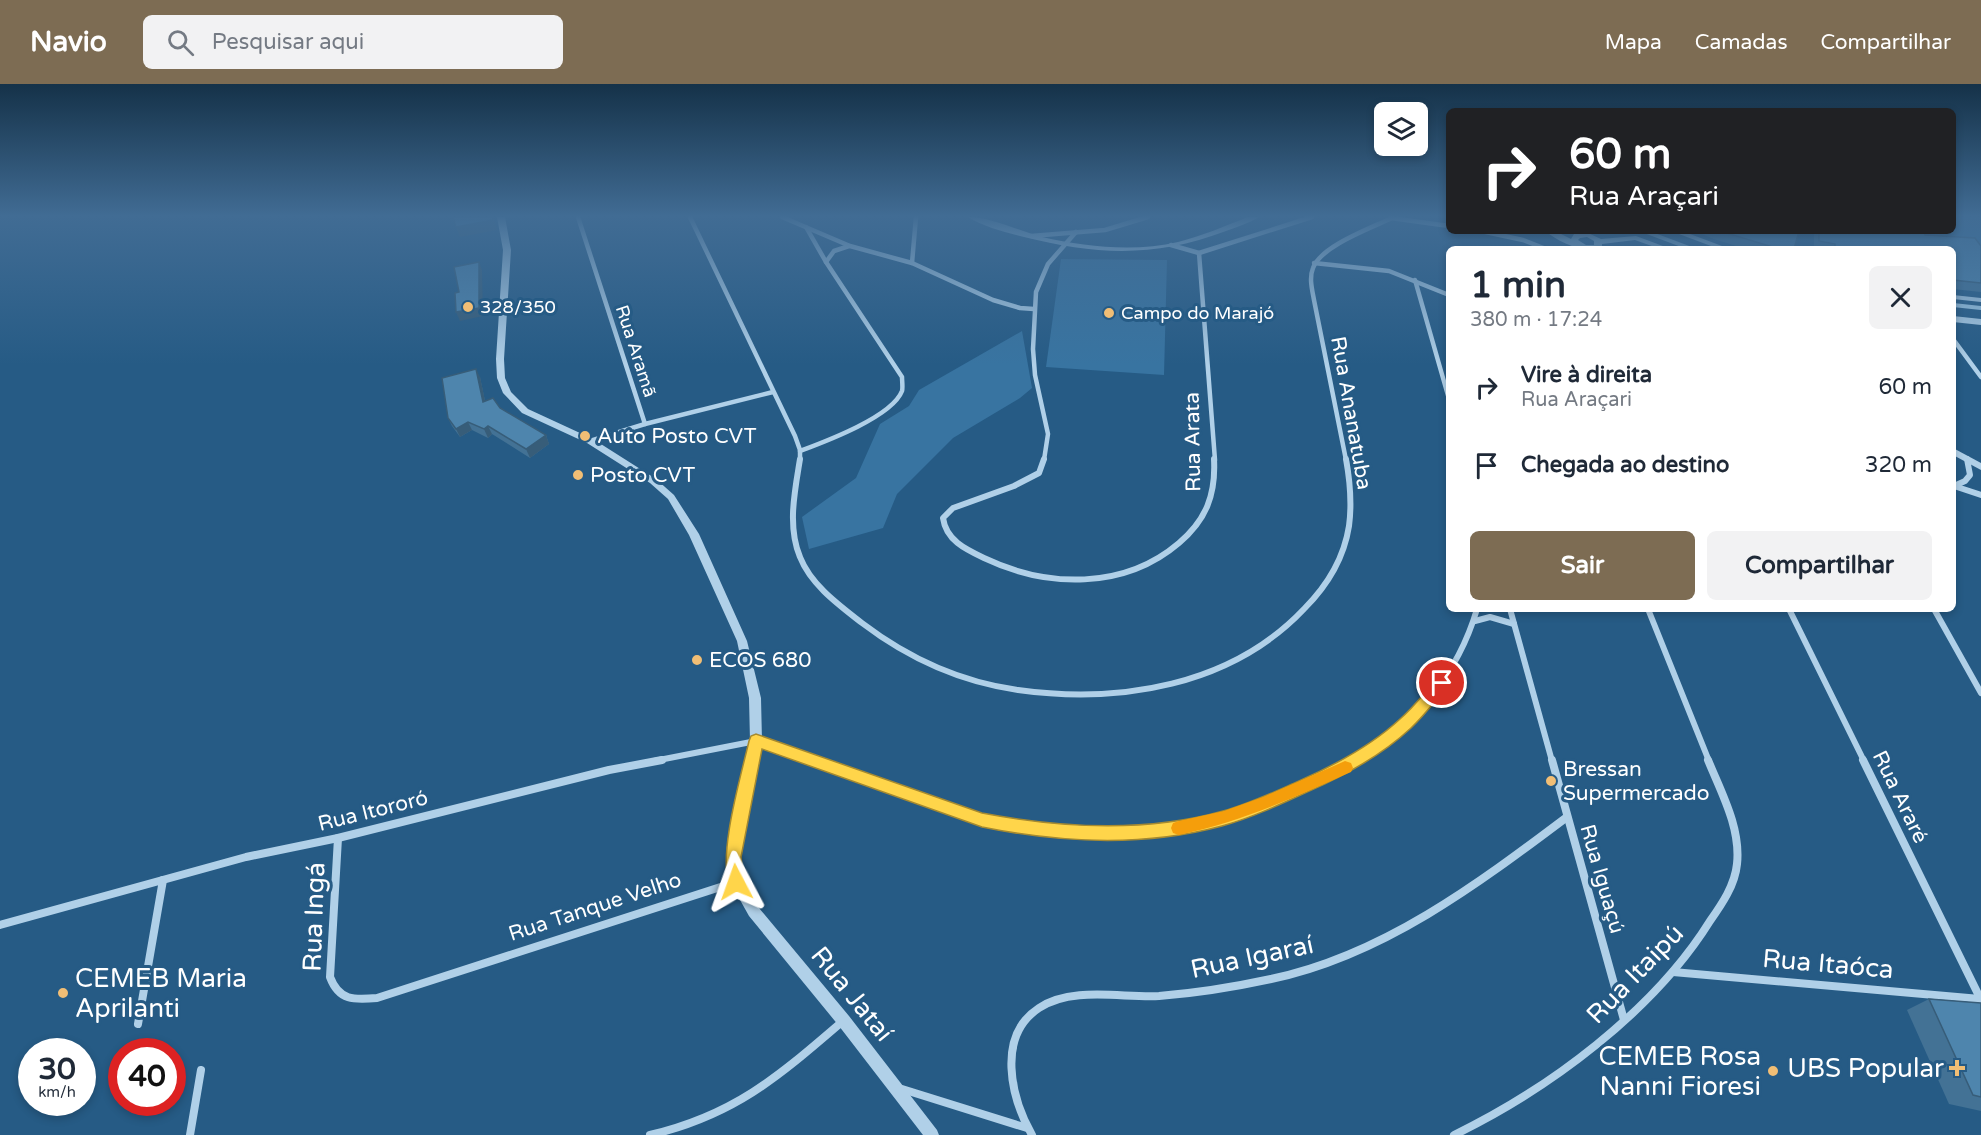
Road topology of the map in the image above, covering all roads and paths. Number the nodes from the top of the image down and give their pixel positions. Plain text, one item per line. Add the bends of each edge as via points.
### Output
1 (506, 266) edge
2 (594, 266) edge
3 (713, 266) edge
4 (829, 266) edge
5 (919, 266) edge
6 (1047, 266) edge
7 (1200, 266) edge
8 (1314, 266) edge
9 (1358, 266) edge
10 (1415, 280) junction
11 (1446, 294) edge
12 (1956, 297) edge
13 (1981, 300) edge
14 (1034, 309) junction
15 (1956, 319) edge
16 (1981, 322) edge
17 (1956, 343) edge
18 (1981, 377) edge
19 (1446, 388) edge
20 (773, 392) junction
21 (645, 424) junction
22 (590, 441) junction
23 (800, 451) junction
24 (1956, 453) edge
25 (1967, 459) junction
26 (1981, 467) edge
27 (1956, 485) edge
28 (1956, 487) edge
29 (1981, 495) edge
30 (1477, 612) edge
31 (1511, 612) edge
32 (1649, 612) edge
33 (1790, 612) edge
34 (1936, 612) edge
35 (1475, 621) junction
36 (1514, 624) junction
37 (1981, 693) edge
38 (756, 741) junction
39 (1566, 817) junction
40 (338, 838) junction
41 (163, 880) junction
42 (736, 882) junction
43 (0, 925) edge
44 (1673, 972) junction
45 (340, 996) joint
46 (1981, 999) edge
47 (1624, 1020) junction
48 (843, 1021) junction
49 (138, 1024) dead end
50 (201, 1070) dead end
51 (896, 1088) junction
52 (1030, 1131) edge
53 (190, 1135) edge
54 (650, 1135) edge
55 (932, 1135) edge
56 (1454, 1135) edge

1 - 22 street via 501,378 507,393 525,411
2 - 21 street, Rua Aramã
3 - 20 street
4 - 23 street via 902,377 902,390 886,410
5 - 14 street via 993,300
6 - 14 street, Rua Arata via 1036,292
7 - 14 street, Rua Arata via 1208,352 1212,497 1191,533 1168,553 1144,568 1110,577 1052,578 1017,572 959,545 944,524 948,511 1014,486 1043,467 1048,434 1035,375
8 - 23 street, Rua Ananatuba via 1311,286 1348,479 1350,522 1330,578 1309,605 1248,656 1212,673 1140,692 1028,693 925,663 839,606 799,559 793,521
9 - 10 street
10 - 11 street
10 - 19 street
12 - 13 street
15 - 16 street
17 - 18 street
20 - 21 street
20 - 23 street
21 - 22 street
22 - 38 street via 653,481 681,511 742,641 755,698
24 - 25 street
25 - 26 street
25 - 27 street via 1970,475
28 - 29 street
30 - 35 street
31 - 36 street, Rua Iguaçú
32 - 44 street, Rua Itaipú via 1731,817 1738,846 1736,872 1728,893 1709,927
33 - 46 street, Rua Araré
34 - 37 street
35 - 36 street via 1490,616
35 - 38 street via 1462,653 1442,683 1387,740 1345,768 1267,803 1187,827 1134,833 1016,827 982,820
36 - 39 street, Rua Iguaçú
38 - 40 street, Rua Itororó via 609,770
38 - 42 street via 733,857
39 - 47 street, Rua Iguaçú
39 - 52 street, Rua Igaraí via 1487,877 1435,910 1363,948 1304,971 1190,993 1081,997 1056,1000 1039,1008 1026,1018 1015,1035 1012,1051 1015,1101
40 - 41 street, Rua Itororó
40 - 45 street, Rua Ingá via 330,977
41 - 43 street, Rua Itororó
41 - 49 street
42 - 45 street, Rua Tanque Velho via 376,998 354,1000
42 - 48 street, Rua Jataí via 754,912
44 - 46 street, Rua Itaóca
44 - 47 street, Rua Itaipú
47 - 56 street, Rua Itaipú via 1553,1077
48 - 51 street, Rua Jataí
48 - 54 street via 748,1095 687,1126
50 - 53 street
51 - 52 street
51 - 55 street, Rua Jataí

